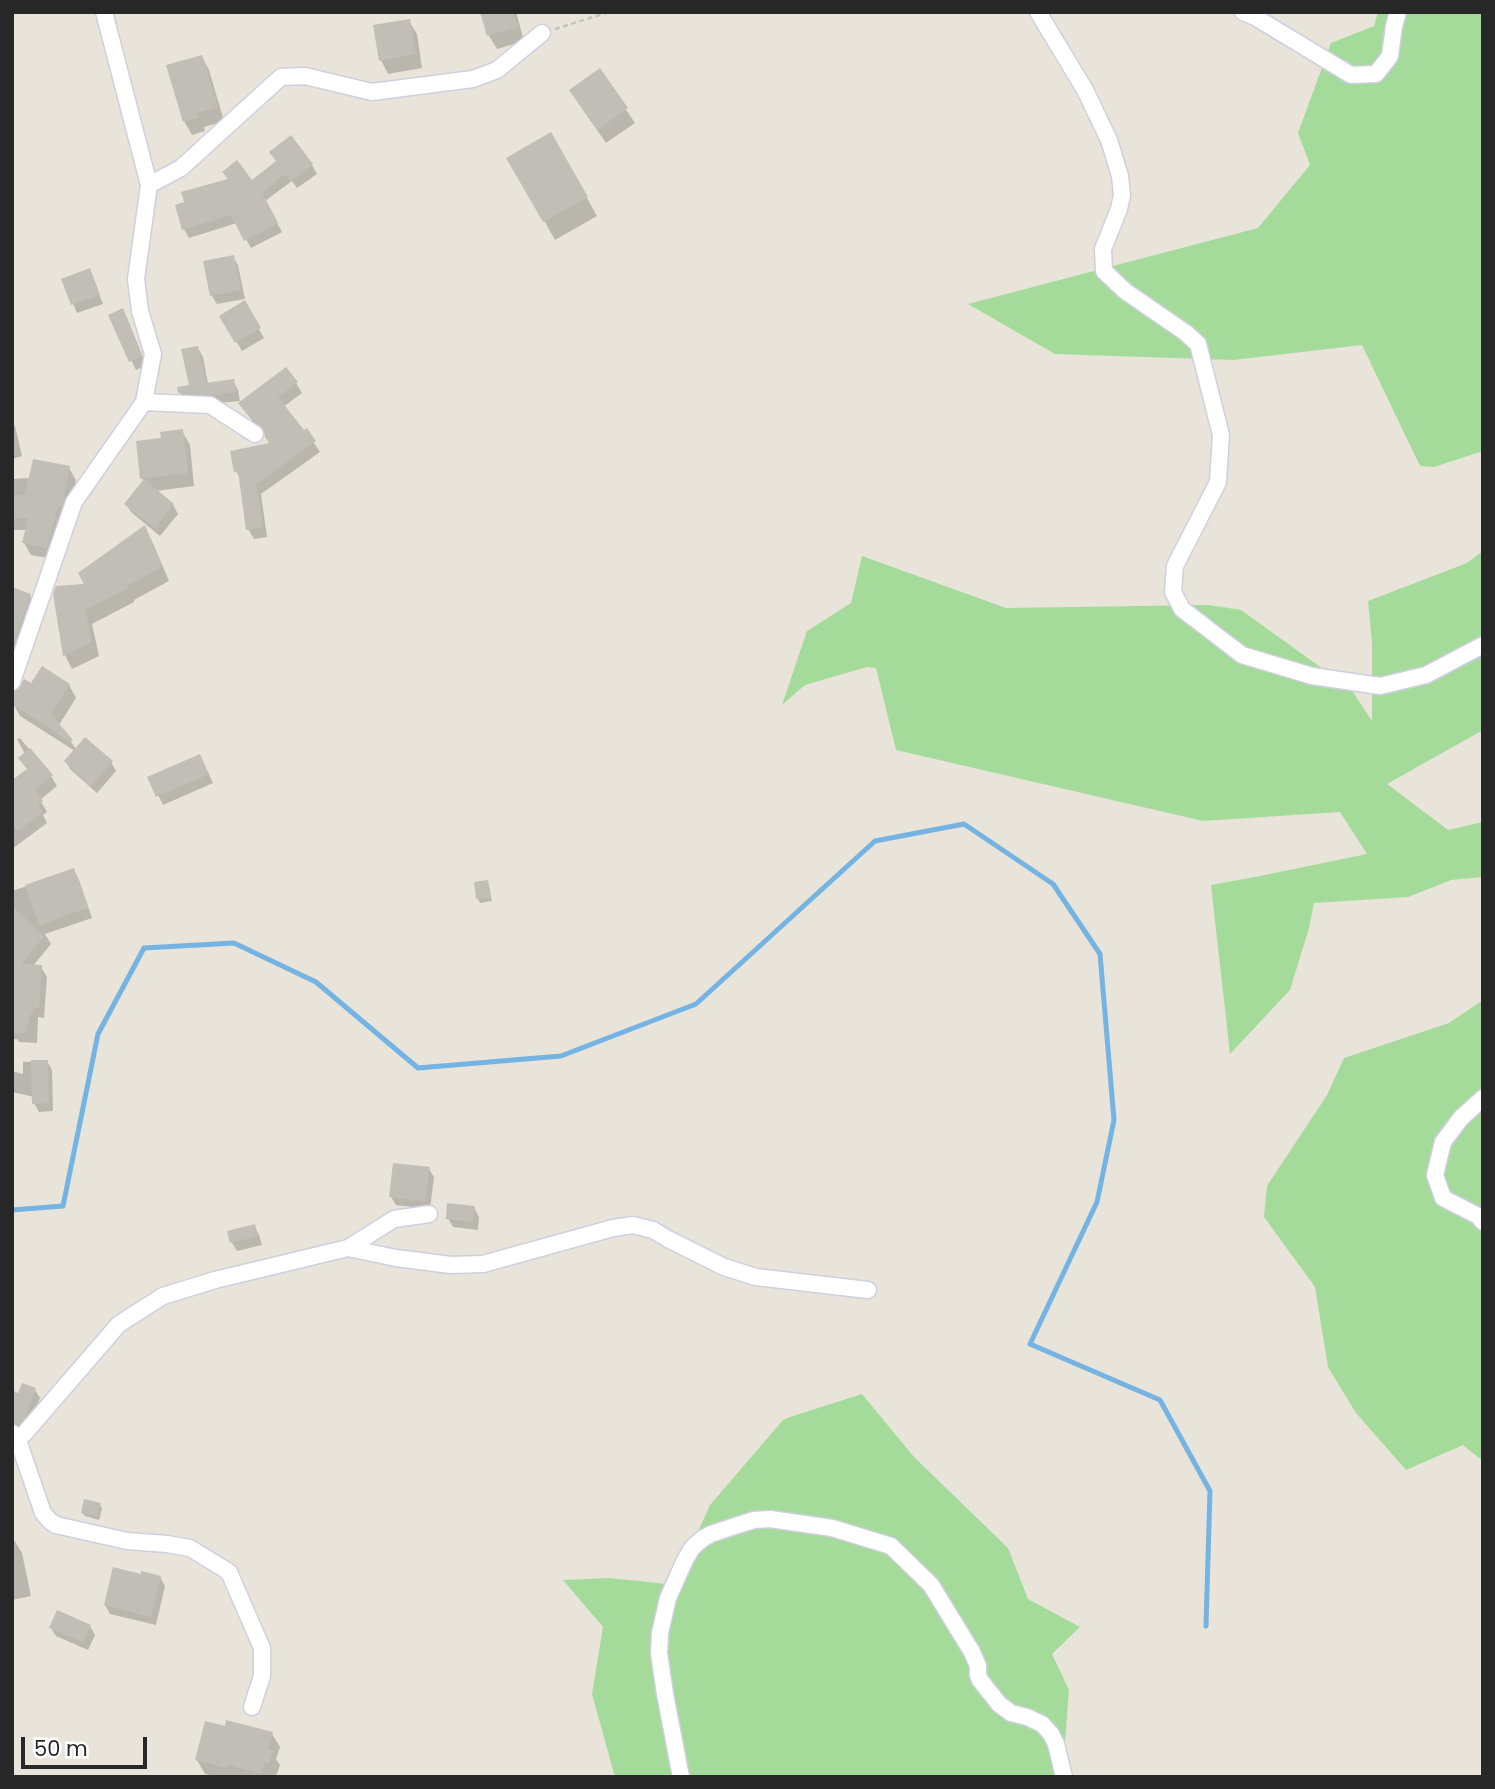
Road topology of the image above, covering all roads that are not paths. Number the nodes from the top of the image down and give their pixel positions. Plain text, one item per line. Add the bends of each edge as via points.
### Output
1 (104, 12) edge
2 (1038, 12) edge
3 (1244, 12) edge
4 (1398, 12) edge
5 (542, 33) road end
6 (149, 185) junction
7 (144, 402) junction
8 (255, 434) dead end
9 (1483, 645) edge
10 (12, 682) edge
11 (1483, 1098) edge
12 (429, 1214) dead end
13 (1483, 1222) edge
14 (348, 1248) junction
15 (868, 1290) dead end
16 (15, 1435) edge
17 (252, 1707) dead end
18 (681, 1777) edge
19 (1064, 1777) edge

1 - 6 street
2 - 9 street via 1085,90 1110,140 1121,176 1119,209 1103,249 1104,271 1198,344 1221,435 1218,482 1175,566 1173,592 1182,608 1242,655 1312,676 1380,686 1426,675
3 - 4 street via 1351,75 1376,74 1390,56
5 - 6 street via 497,70 473,79 372,92 305,76 281,77 181,168
6 - 7 street via 136,279 153,354
7 - 8 street via 210,405
7 - 10 street via 74,502
11 - 13 street via 1443,1142 1434,1175 1443,1198
12 - 14 street via 394,1219
14 - 15 street via 450,1265 483,1264 633,1225 756,1277
14 - 16 street via 163,1296 119,1324 24,1434
16 - 17 street via 50,1521 127,1541 190,1548 229,1572 262,1648 262,1676
18 - 19 street via 659,1653 668,1598 685,1560 702,1539 770,1519 832,1528 891,1546 938,1595 972,1651 978,1675 999,1704 1042,1724 1051,1734

